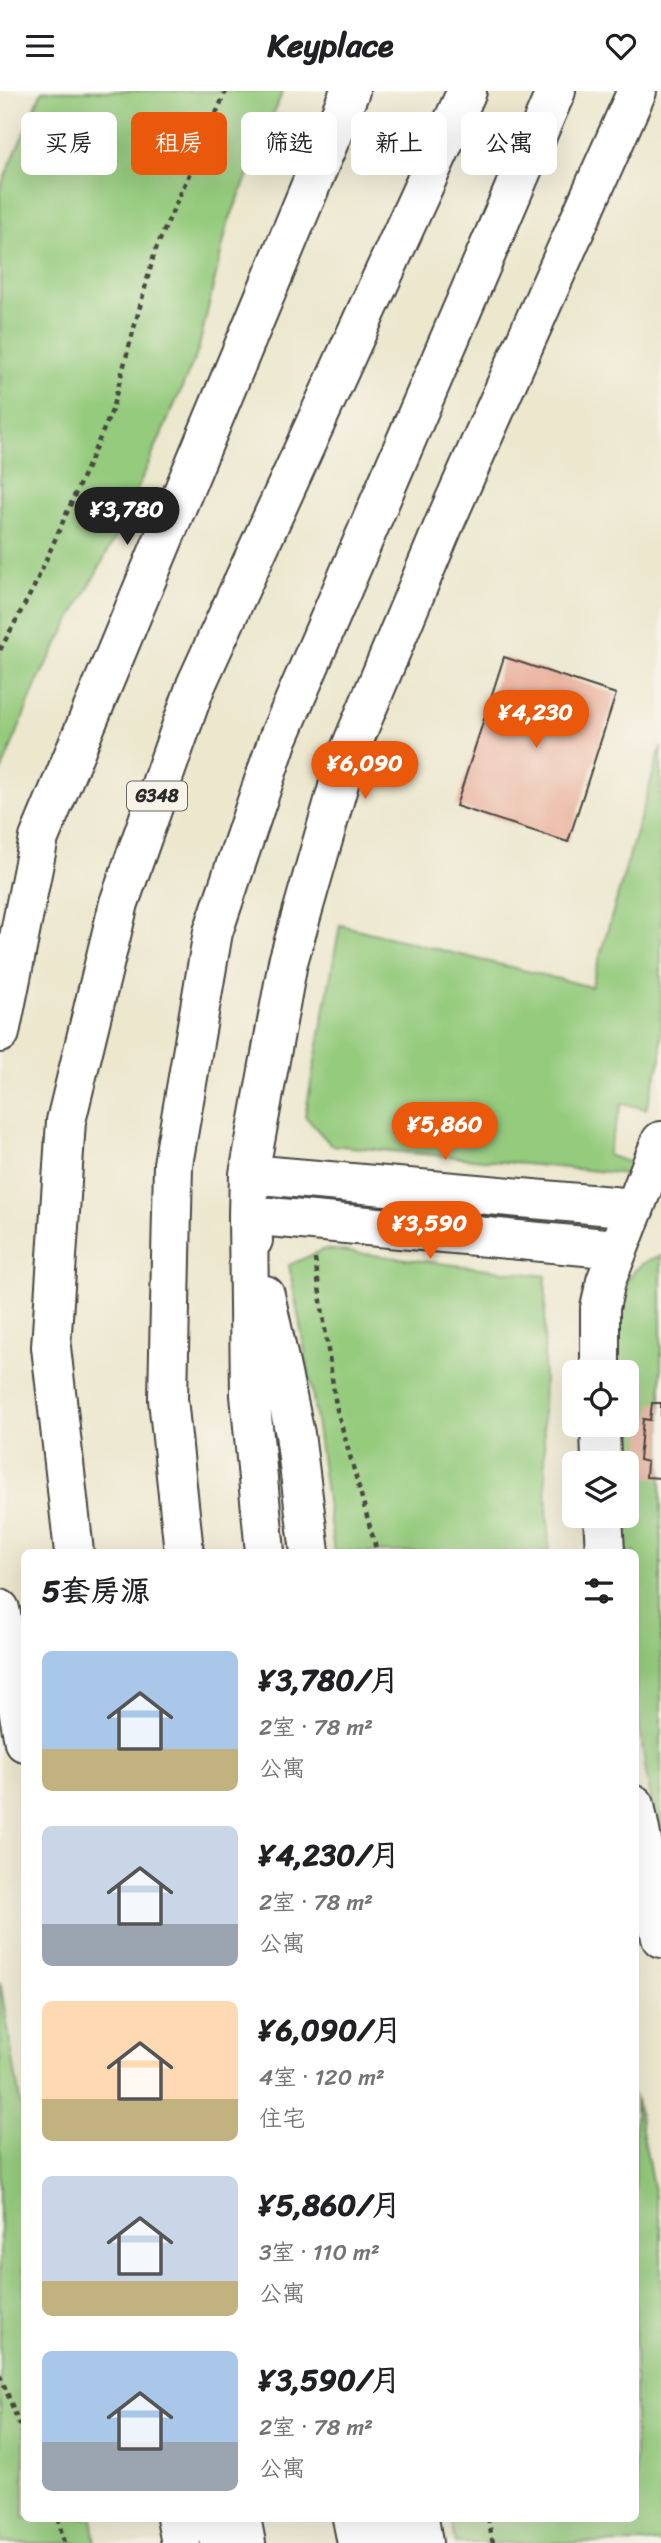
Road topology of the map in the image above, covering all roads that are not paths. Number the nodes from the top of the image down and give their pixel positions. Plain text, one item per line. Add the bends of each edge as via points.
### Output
1 (350, 91) edge
2 (467, 91) edge
3 (556, 91) edge
4 (637, 91) edge
5 (0, 1033) edge
6 (661, 1141) edge
7 (249, 1174) junction
8 (248, 1215) junction
9 (635, 1229) edge
10 (600, 1360) edge
11 (604, 1528) edge
12 (74, 1549) edge
13 (184, 1549) edge
14 (265, 1549) edge
15 (310, 1549) edge
16 (605, 1549) edge
17 (0, 1609) edge
18 (21, 1725) edge
19 (639, 1825) edge
20 (661, 1938) edge
21 (177, 2522) edge
22 (213, 2522) edge
23 (241, 2522) edge
24 (353, 2522) edge
25 (385, 2522) edge
26 (420, 2522) edge
27 (181, 2543) edge
28 (221, 2543) edge
29 (246, 2543) edge
30 (357, 2543) edge
31 (391, 2543) edge
32 (423, 2543) edge

1 - 5 main road via 39,838
2 - 12 main road, G348 via 196,685 119,902 66,1121 51,1347
3 - 13 main road via 278,739 213,932 173,1164 168,1399
4 - 7 main road via 445,522 346,759 288,962
6 - 9 main road
7 - 8 main road
7 - 9 main road
8 - 9 main road
8 - 14 main road via 250,1395
8 - 15 main road via 295,1434
9 - 10 main road via 600,1308
11 - 16 main road
17 - 18 main road
19 - 20 main road
21 - 27 main road
22 - 28 main road
23 - 29 main road
24 - 30 main road
25 - 31 main road
26 - 32 main road

